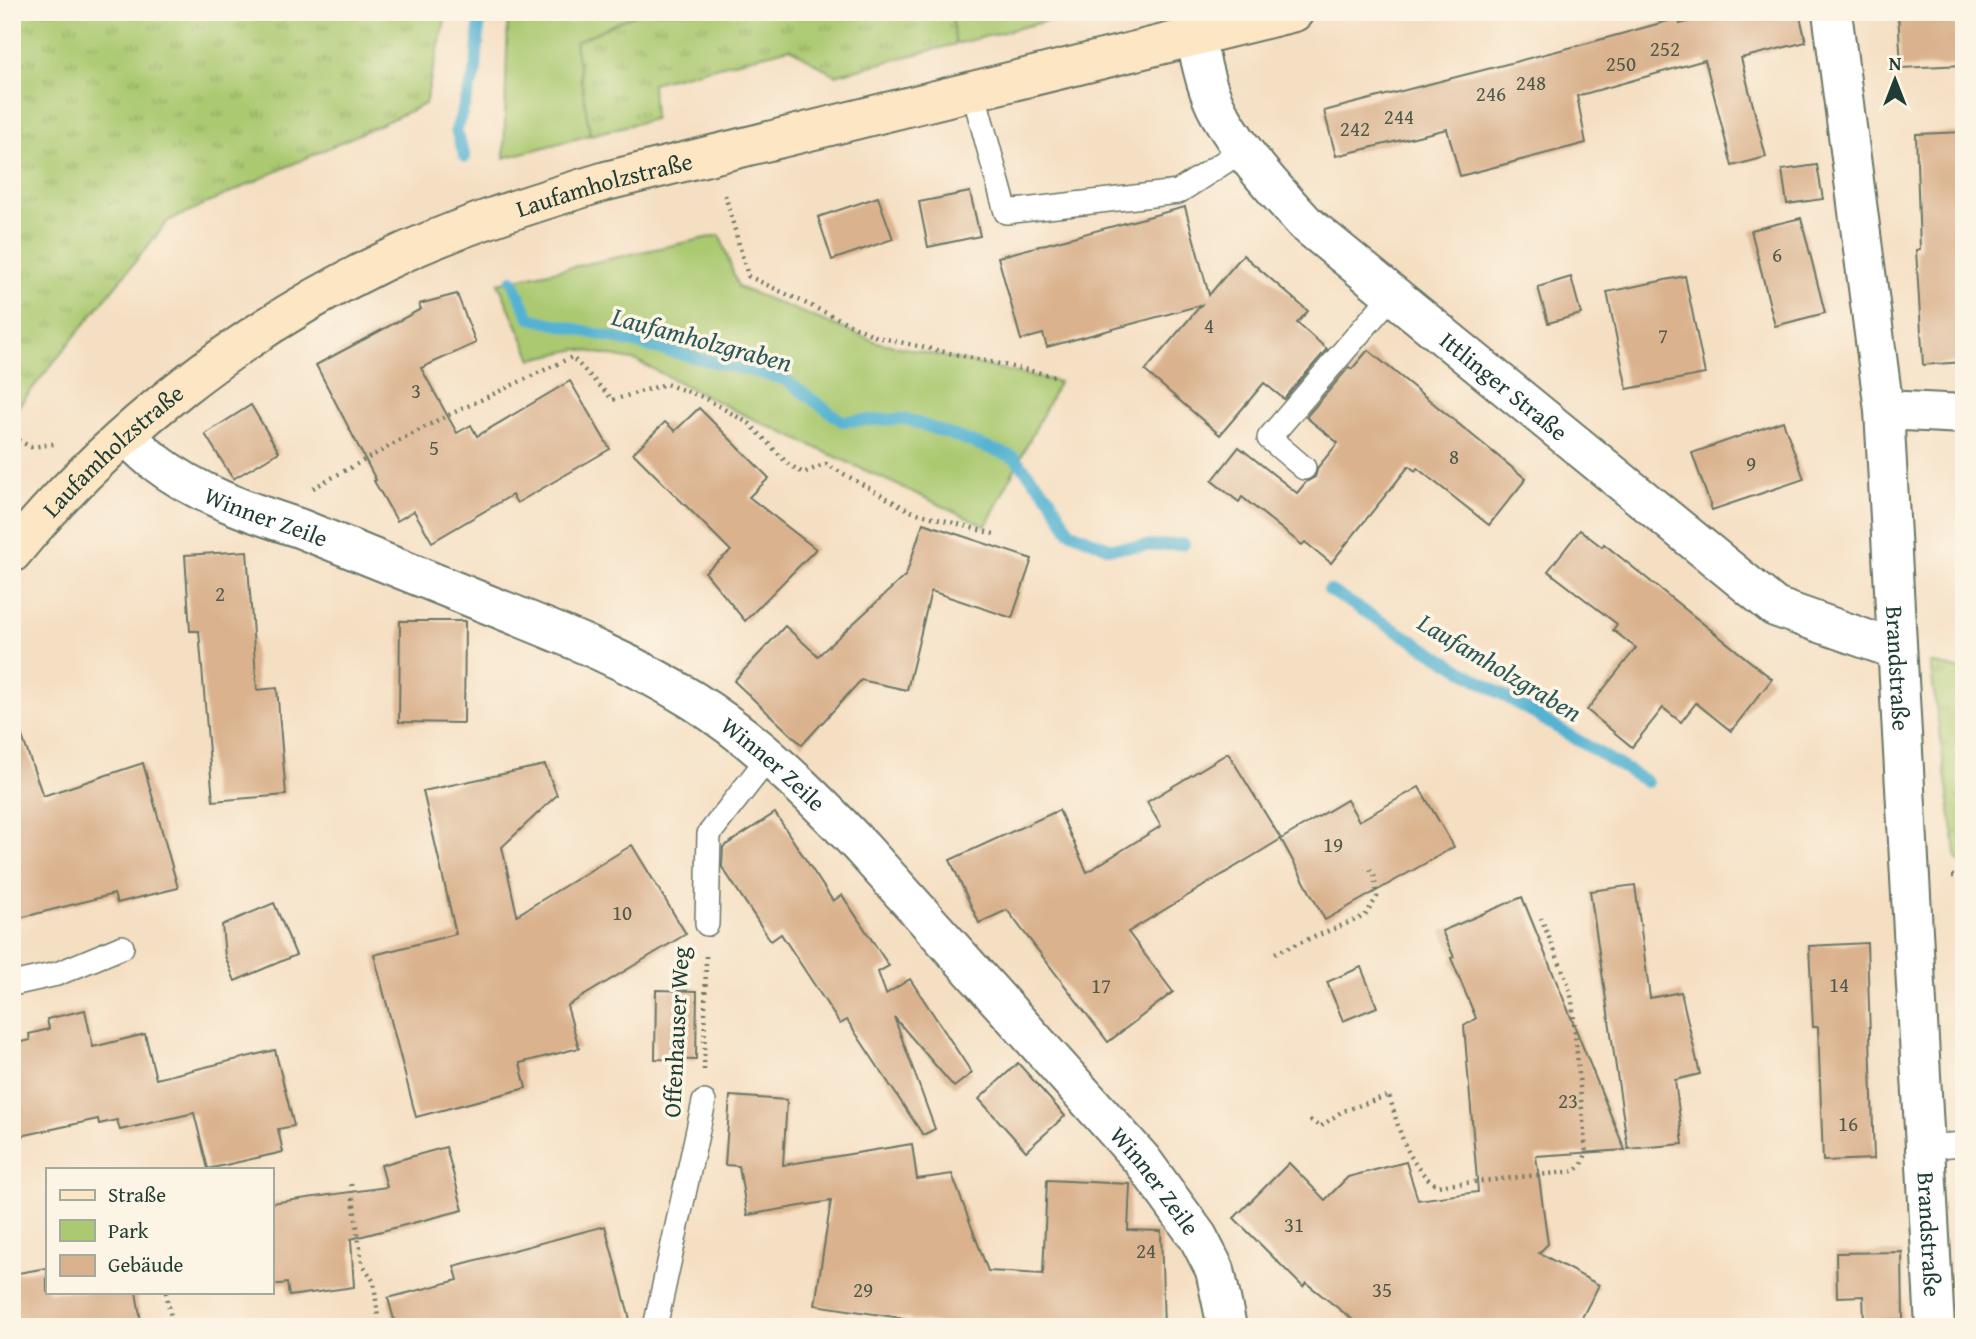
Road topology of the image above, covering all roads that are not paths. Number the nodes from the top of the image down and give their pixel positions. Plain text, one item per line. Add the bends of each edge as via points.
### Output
1 (1293, 12) edge
2 (1832, 12) edge
3 (1195, 36) junction
4 (974, 91) junction
5 (1243, 149) junction
6 (1392, 295) junction
7 (1884, 410) junction
8 (1964, 414) edge
9 (126, 435) junction
10 (1304, 468) dead end
11 (12, 553) edge
12 (1897, 650) junction
13 (769, 757) junction
14 (707, 923) road end
15 (122, 947) dead end
16 (12, 984) edge
17 (704, 1102) road end
18 (1964, 1144) edge
19 (1925, 1147) junction
20 (654, 1327) edge
21 (1227, 1327) edge
22 (1935, 1327) edge

1 - 3 main road, Laufamholzstraße
2 - 7 street, Brandstraße
3 - 4 main road, Laufamholzstraße
3 - 5 street, Ittlinger Straße via 1210,92
4 - 5 lane via 1006,212 1178,192
4 - 9 main road, Laufamholzstraße via 606,181 441,236 323,294 233,349
5 - 6 street, Ittlinger Straße via 1305,223
6 - 10 lane via 1269,438
6 - 12 street, Ittlinger Straße via 1776,607
7 - 8 street
7 - 12 street, Brandstraße
9 - 11 main road, Laufamholzstraße
9 - 13 street, Winner Zeile via 153,461 188,484 575,639 635,668 695,702
12 - 19 street, Brandstraße
13 - 14 lane, Offenhauser Weg via 709,834
13 - 21 street, Winner Zeile via 862,848 1142,1160 1198,1237 1215,1270
15 - 16 lane via 57,974
17 - 20 lane, Offenhauser Weg
18 - 19 lane
19 - 22 street, Brandstraße

